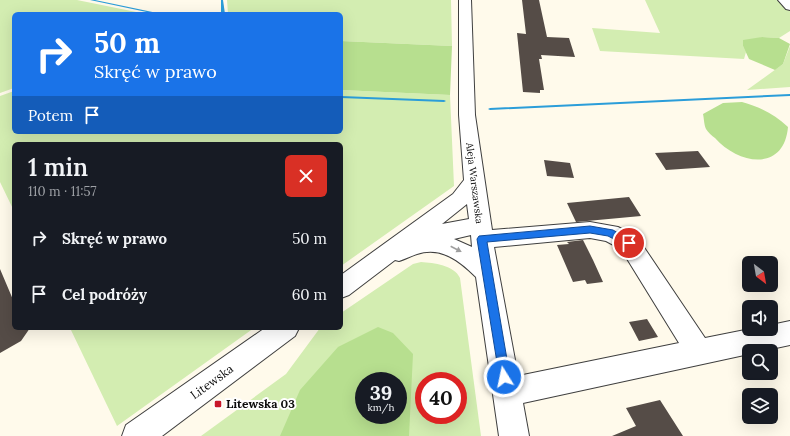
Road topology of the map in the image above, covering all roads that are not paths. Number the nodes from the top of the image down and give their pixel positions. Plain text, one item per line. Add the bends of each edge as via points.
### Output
1 (465, 0) edge
2 (784, 0) edge
3 (790, 6) edge
4 (474, 180) junction
5 (428, 223) junction
6 (481, 231) junction
7 (419, 244) junction
8 (363, 272) junction
9 (487, 273) junction
10 (343, 287) edge
11 (283, 330) edge
12 (790, 333) edge
13 (699, 352) junction
14 (507, 392) junction
15 (137, 436) edge
16 (514, 436) edge

1 - 4 street, Aleja Warszawska via 467,115
2 - 3 street
4 - 5 street via 460,199
4 - 6 street, Aleja Warszawska
5 - 6 street via 462,216 470,218
5 - 8 street
6 - 7 street via 474,227 437,234
6 - 9 street, Aleja Warszawska
6 - 13 street via 590,230 610,233 629,243
7 - 8 street
7 -> 9 street via 438,242 448,245 470,257
8 - 10 street
9 - 14 street, Aleja Warszawska
11 - 15 street, Litewska
12 - 13 street
13 - 14 street
14 - 16 street, Aleja Warszawska

